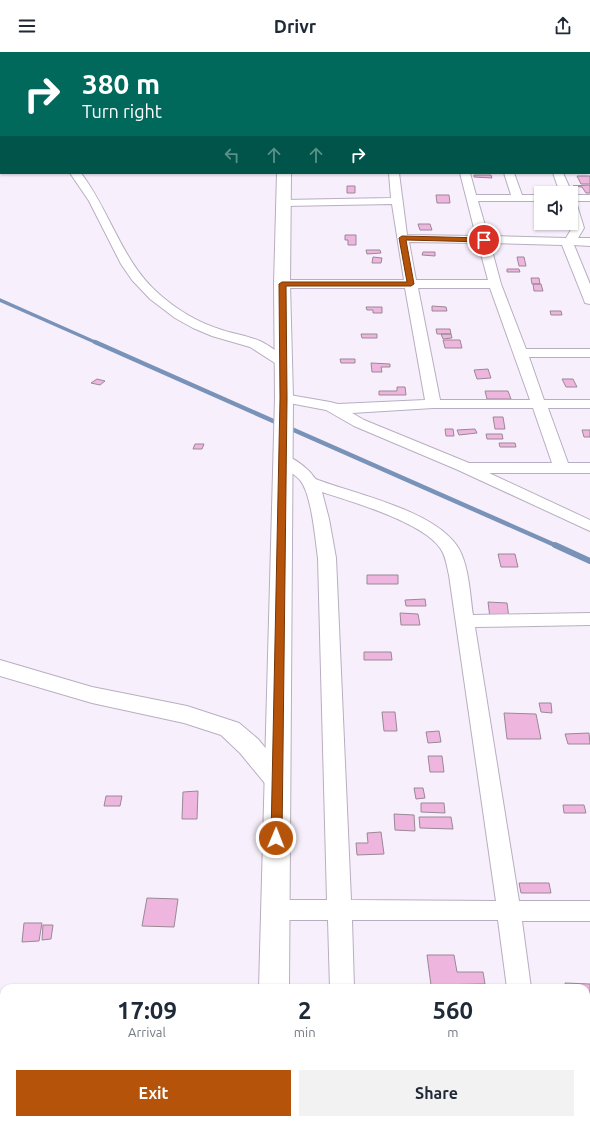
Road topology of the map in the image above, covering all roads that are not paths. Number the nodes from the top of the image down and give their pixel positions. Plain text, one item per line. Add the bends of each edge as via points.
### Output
1 (284, 52) edge
2 (322, 52) edge
3 (376, 52) edge
4 (505, 52) edge
5 (567, 52) edge
6 (590, 52) edge
7 (76, 174) edge
8 (284, 174) edge
9 (394, 174) edge
10 (465, 174) edge
11 (509, 174) edge
12 (558, 174) edge
13 (563, 186) edge
14 (472, 198) junction
15 (518, 198) junction
16 (534, 198) edge
17 (578, 198) edge
18 (590, 198) edge
19 (398, 201) junction
20 (284, 203) junction
21 (577, 230) edge
22 (402, 238) junction
23 (484, 240) junction
24 (569, 242) junction
25 (590, 242) edge
26 (282, 284) junction
27 (411, 284) junction
28 (495, 284) junction
29 (590, 300) edge
30 (521, 353) junction
31 (590, 353) edge
32 (283, 362) junction
33 (284, 398) junction
34 (433, 404) junction
35 (538, 404) junction
36 (590, 404) edge
37 (337, 409) junction
38 (282, 459) junction
39 (464, 468) junction
40 (562, 468) junction
41 (590, 468) edge
42 (310, 483) junction
43 (590, 526) edge
44 (590, 619) edge
45 (465, 621) junction
46 (0, 668) edge
47 (277, 780) junction
48 (275, 910) junction
49 (340, 910) junction
50 (509, 911) junction
51 (590, 911) edge
52 (274, 984) edge
53 (342, 984) edge
54 (518, 984) edge

1 - 2 street
2 - 3 street
4 - 5 street
5 - 6 street
7 - 32 street via 92,197 133,274 147,290 192,322 256,344
8 - 20 main road
9 - 19 street
10 - 14 street
11 - 15 street
12 - 13 street
14 - 15 street
14 - 23 street
15 - 16 street
17 - 18 street
19 - 20 street
19 - 22 street
20 - 26 main road
21 - 24 street
22 - 23 street
22 - 27 street
23 - 24 street
23 - 28 street
24 - 25 street
24 - 29 street via 569,250
26 - 27 street
26 - 32 main road
27 - 28 street
27 - 34 street
28 - 30 street
30 - 31 street
30 - 35 street
32 - 33 main road
33 - 37 street via 323,404
33 - 38 main road
34 - 35 street
34 - 37 street
35 - 36 street
35 - 40 street
37 - 39 street via 359,423
38 - 42 street via 304,475
38 - 47 main road
39 - 40 street
39 - 43 street
40 - 41 street
42 - 45 street via 416,521 438,534 450,549 458,575
42 - 49 street via 315,494 328,558
44 - 45 street
45 - 50 street
46 - 47 main road via 92,695 187,715 230,729 249,746
47 - 48 main road
48 - 49 street
48 - 52 main road
49 - 50 street
49 - 53 street
50 - 51 street
50 - 54 street

